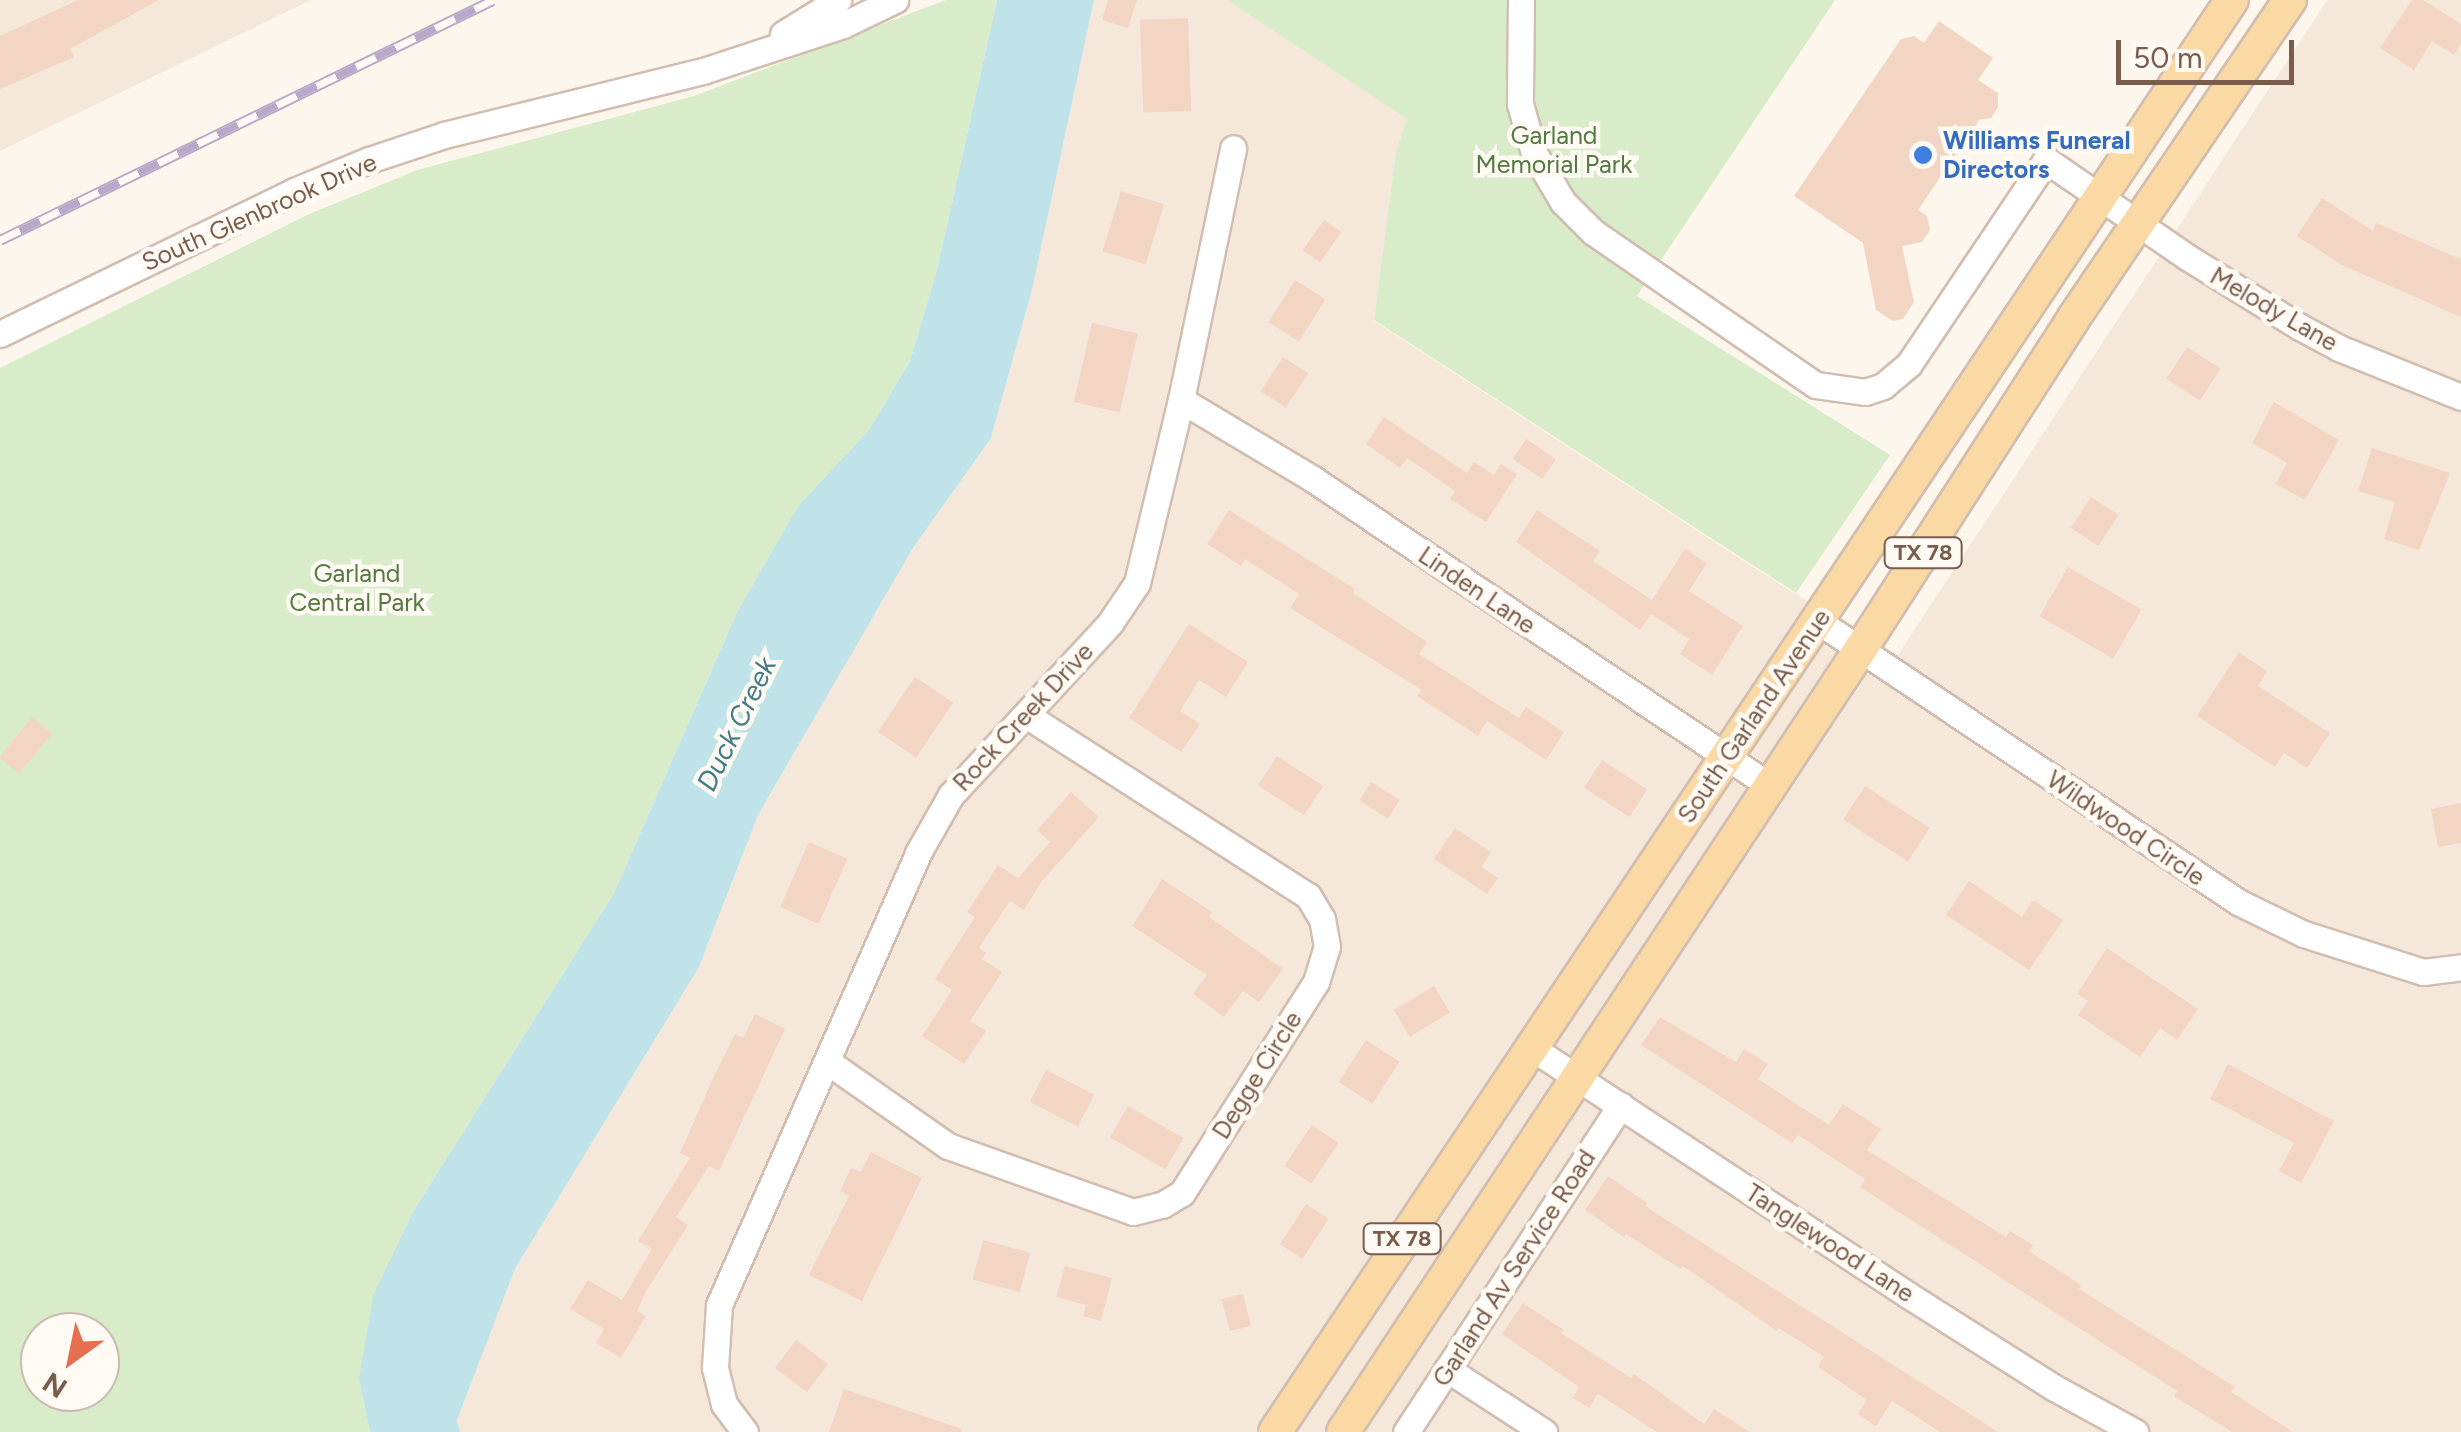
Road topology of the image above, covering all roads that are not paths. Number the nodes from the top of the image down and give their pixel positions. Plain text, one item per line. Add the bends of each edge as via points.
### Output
1 (838, 0) edge
2 (895, 0) edge
3 (1522, 0) edge
4 (2232, 0) edge
5 (2290, 0) edge
6 (758, 51) junction
7 (1233, 148) dead end
8 (2100, 198) junction
9 (2138, 223) junction
10 (0, 334) edge
11 (2461, 397) edge
12 (1181, 400) junction
13 (1818, 621) junction
14 (1860, 650) junction
15 (1026, 715) junction
16 (1726, 758) junction
17 (1770, 786) junction
18 (2461, 967) edge
19 (1530, 1046) junction
20 (828, 1062) junction
21 (1578, 1077) junction
22 (1621, 1104) junction
23 (1447, 1369) junction
24 (745, 1432) edge
25 (1276, 1432) edge
26 (1343, 1432) edge
27 (1406, 1432) edge
28 (1544, 1432) edge
29 (2135, 1432) edge

1 - 6 street, South Glenbrook Drive
2 - 6 street, South Glenbrook Drive via 843,25
3 - 8 street, Melody Lane via 1520,104 1534,153 1563,202 1593,232 1816,385 1865,392 1908,364 2046,160
4 - 8 main road, South Garland Avenue / TX 78
5 - 9 main road, South Garland Avenue / TX 78
6 - 10 street, South Glenbrook Drive via 369,160
7 - 12 street, Rock Creek Drive
8 - 9 street, Melody Lane
8 - 13 main road, South Garland Avenue / TX 78
9 - 11 street, Melody Lane via 2338,348
9 - 14 main road, South Garland Avenue / TX 78
12 - 15 street, Rock Creek Drive via 1137,583 1110,623
12 - 16 street, Linden Lane via 1313,479
13 - 14 street, Wildwood Circle
13 - 16 main road, South Garland Avenue / TX 78
14 - 17 main road, South Garland Avenue / TX 78
14 - 18 street, Wildwood Circle via 2238,902 2304,934 2423,972
15 - 20 street, Rock Creek Drive via 951,796 926,838
15 - 20 street, Degge Circle via 1308,896 1322,919 1327,948 1316,982 1182,1194 1133,1212 948,1146
16 - 17 street, Linden Lane
16 - 19 main road, South Garland Avenue / TX 78
17 - 21 main road, South Garland Avenue / TX 78
19 - 21 street, Tanglewood Lane
19 - 25 main road, South Garland Avenue / TX 78
20 - 24 street, Rock Creek Drive via 717,1311 715,1368 724,1404
21 - 22 street, Tanglewood Lane
21 - 26 main road, South Garland Avenue / TX 78
22 - 23 street, Garland Av Service Road
22 - 29 street, Tanglewood Lane via 1957,1326
23 - 27 street, Garland Av Service Road
23 - 28 street

